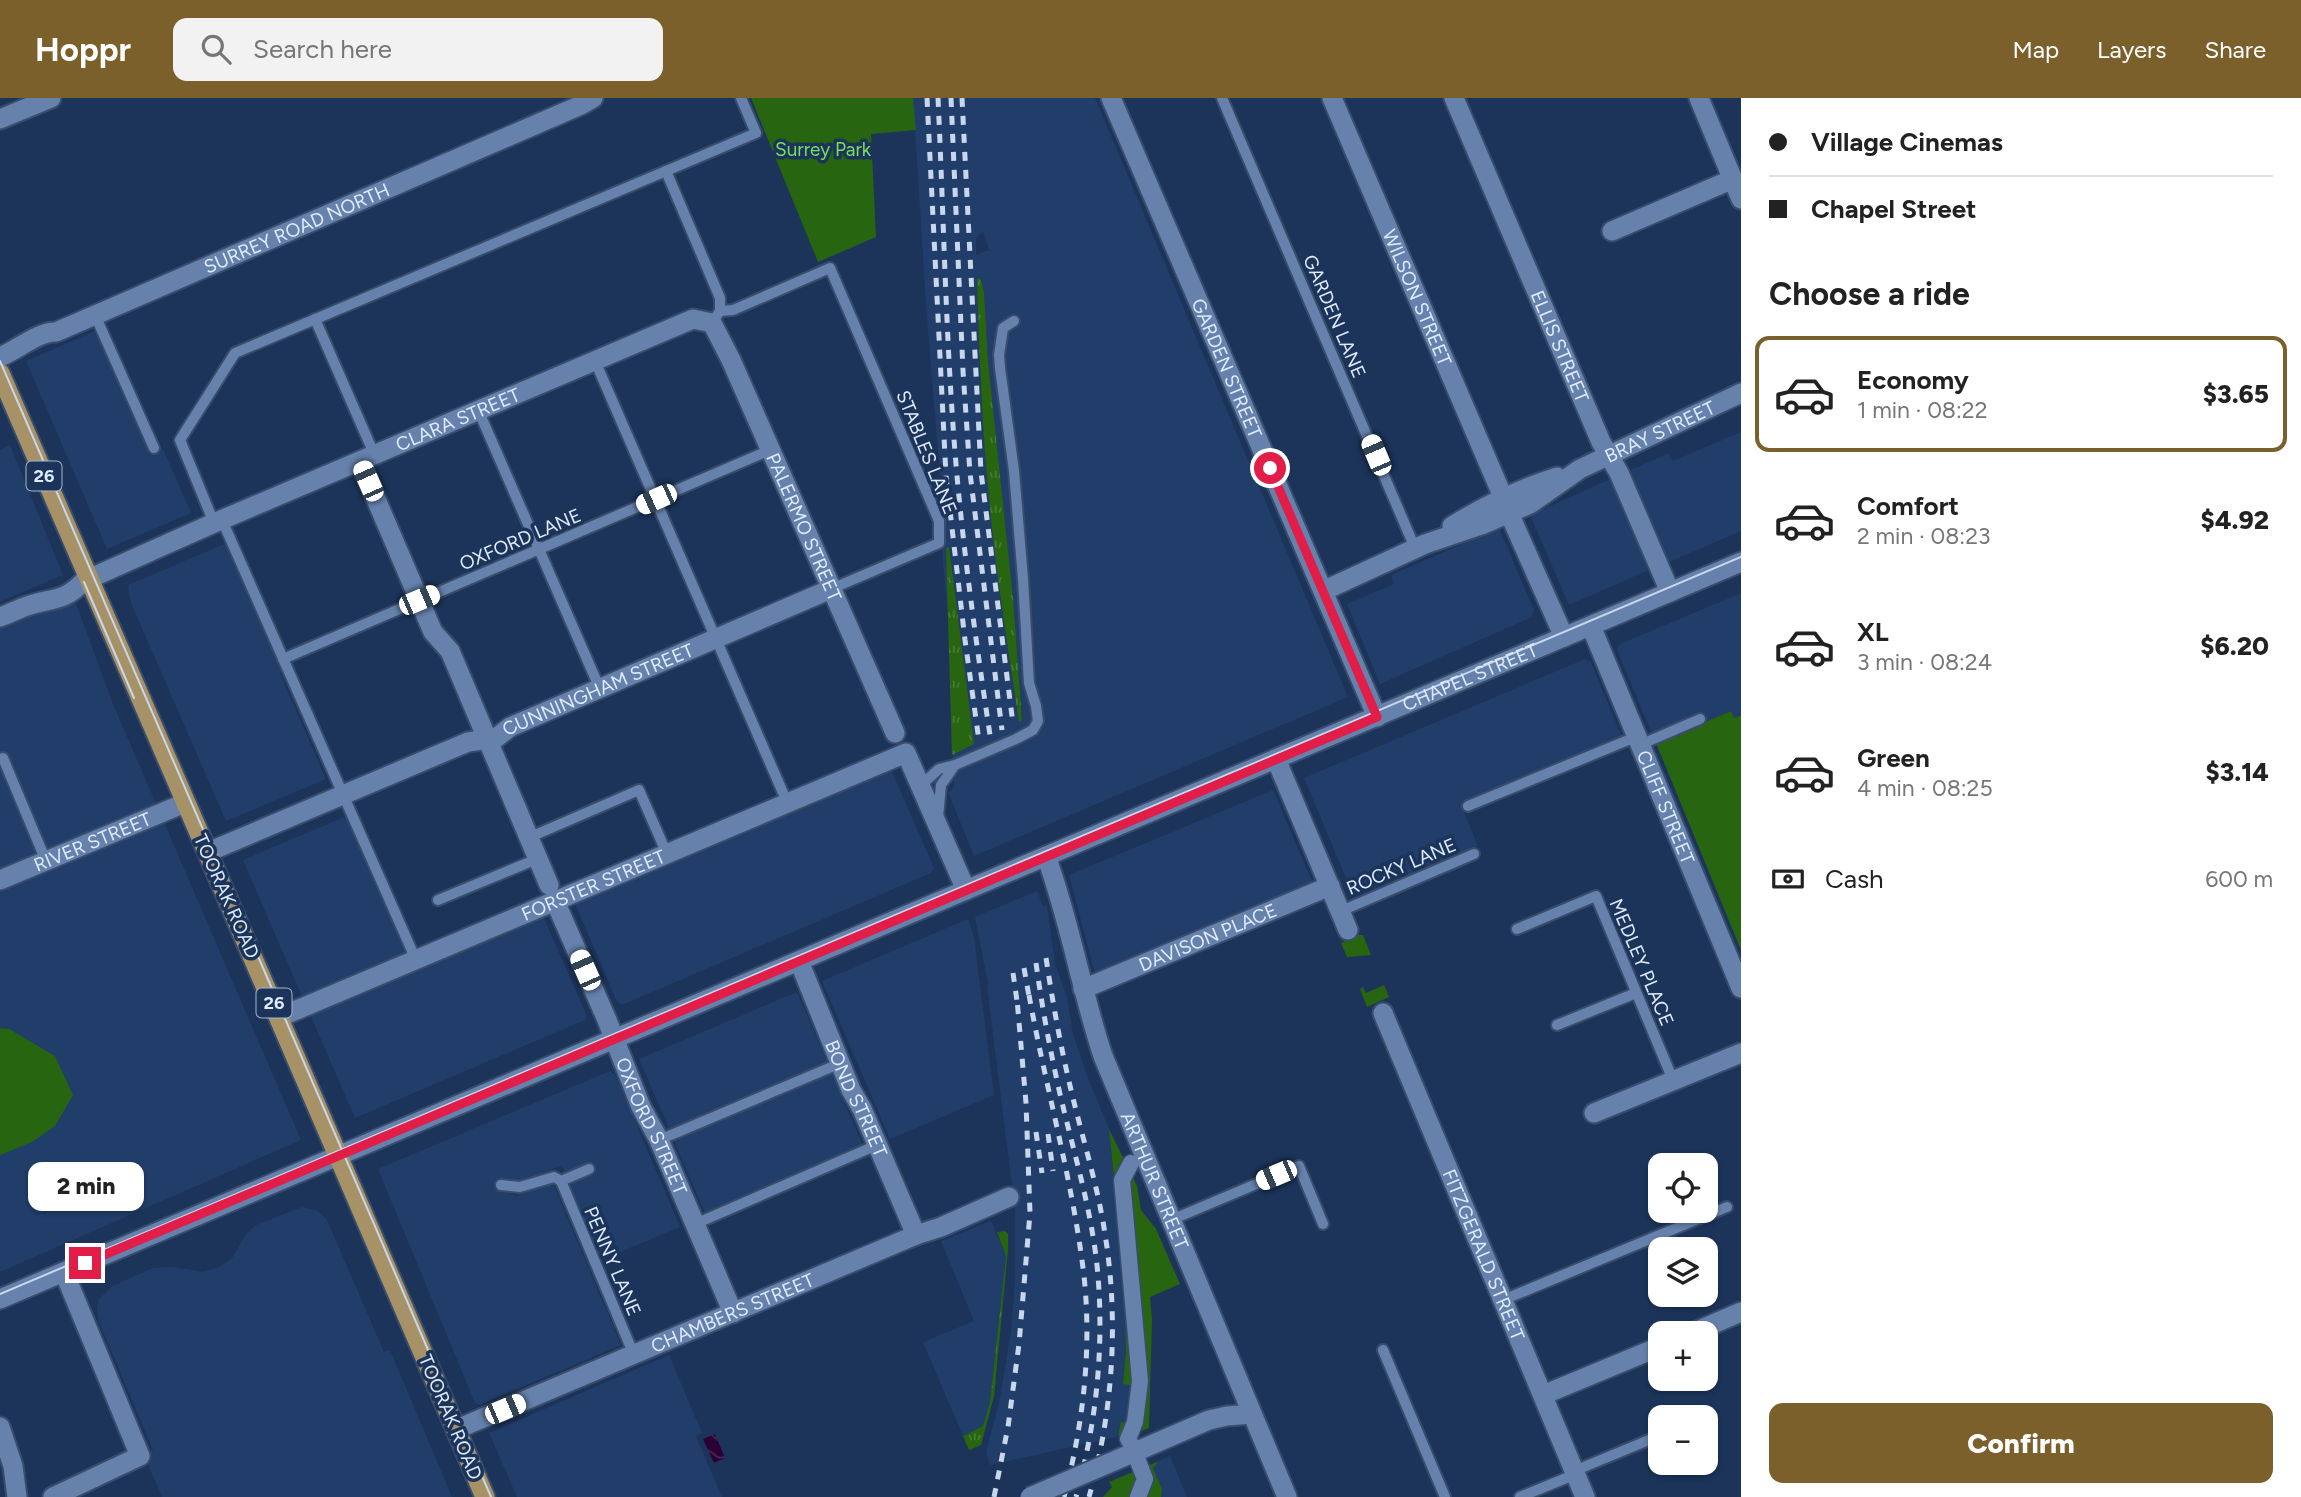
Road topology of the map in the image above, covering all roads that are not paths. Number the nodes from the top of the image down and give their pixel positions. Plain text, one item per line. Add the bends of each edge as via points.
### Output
1 (51, 98) edge
2 (593, 98) edge
3 (741, 98) edge
4 (1111, 98) edge
5 (1223, 98) edge
6 (1332, 98) edge
7 (1454, 98) edge
8 (1699, 98) edge
9 (0, 119) edge
10 (666, 171) junction
11 (1733, 179) junction
12 (1741, 199) edge
13 (1612, 231) dead end
14 (830, 268) joint
15 (95, 315) junction
16 (716, 317) junction
17 (315, 319) junction
18 (1014, 321) dead end
19 (0, 357) edge
20 (595, 361) junction
21 (0, 373) edge
22 (1741, 393) edge
23 (478, 412) junction
24 (154, 448) dead end
25 (770, 450) junction
26 (1608, 456) junction
27 (367, 459) junction
28 (656, 499) junction
29 (1506, 505) junction
30 (218, 521) junction
31 (1420, 546) junction
32 (539, 550) junction
33 (1741, 562) edge
34 (87, 580) junction
35 (831, 589) junction
36 (1323, 591) junction
37 (1670, 592) junction
38 (419, 600) junction
39 (0, 617) edge
40 (1591, 626) junction
41 (1564, 637) junction
42 (718, 639) junction
43 (283, 659) junction
44 (600, 689) junction
45 (1377, 717) junction
46 (1700, 719) dead end
47 (895, 733) dead end
48 (487, 740) junction
49 (1640, 740) junction
50 (3, 758) dead end
51 (1276, 759) junction
52 (955, 765) junction
53 (920, 786) junction
54 (343, 795) junction
55 (787, 802) junction
56 (185, 803) junction
57 (1468, 806) dead end
58 (937, 824) junction
59 (528, 838) junction
60 (208, 852) junction
61 (667, 853) junction
62 (1474, 854) dead end
63 (1046, 856) junction
64 (537, 859) junction
65 (46, 861) junction
66 (0, 880) edge
67 (1330, 886) junction
68 (966, 890) junction
69 (552, 893) junction
70 (438, 900) dead end
71 (1341, 911) junction
72 (1517, 929) dead end
73 (1348, 930) dead end
74 (416, 960) junction
75 (799, 961) junction
76 (1741, 988) edge
77 (1083, 989) junction
78 (1636, 993) junction
79 (1383, 1013) dead end
80 (280, 1017) junction
81 (1557, 1026) dead end
82 (614, 1038) junction
83 (1741, 1053) edge
84 (841, 1063) junction
85 (1673, 1080) junction
86 (1594, 1113) dead end
87 (659, 1140) junction
88 (877, 1145) junction
89 (340, 1155) junction
90 (1131, 1163) dead end
91 (589, 1169) dead end
92 (561, 1181) junction
93 (502, 1185) dead end
94 (1010, 1197) dead end
95 (1727, 1207) dead end
96 (1171, 1220) junction
97 (695, 1224) junction
98 (1323, 1224) dead end
99 (916, 1235) junction
100 (64, 1272) junction
101 (0, 1299) edge
102 (1503, 1300) junction
103 (1741, 1312) edge
104 (733, 1313) junction
105 (1718, 1322) edge
106 (1383, 1350) dead end
107 (1648, 1351) edge
108 (634, 1355) junction
109 (1543, 1395) junction
110 (1252, 1414) junction
111 (0, 1427) edge
112 (457, 1429) junction
113 (1648, 1441) edge
114 (1131, 1444) dead end
115 (4, 1448) edge
116 (1138, 1461) dead end
117 (1575, 1473) junction
118 (17, 1497) edge
119 (52, 1497) edge
120 (485, 1497) edge
121 (1030, 1497) edge
122 (1138, 1497) edge
123 (1287, 1497) edge
124 (1445, 1497) edge
125 (1520, 1497) edge
126 (1585, 1497) edge

1 - 9 street
2 - 15 street, SURREY ROAD NORTH
3 - 10 lane via 756,133
4 - 36 street, GARDEN STREET
5 - 31 lane, GARDEN LANE
6 - 29 street, WILSON STREET
7 - 26 street, ELLIS STREET
8 - 11 street
10 - 16 lane via 718,291 721,304
10 - 17 lane
11 - 12 street
11 - 13 street
14 - 16 lane, CLARA STREET
14 - 35 lane, STABLES LANE via 939,521 939,543
15 - 19 street, SURREY ROAD NORTH via 56,332 48,331
15 - 24 lane
16 - 20 street, CLARA STREET via 694,319
16 - 25 street, PALERMO STREET
17 - 27 lane
17 - 30 lane via 235,353 180,440
18 - 52 lane via 1003,328 999,355 1020,539 1029,683 1038,721 1030,732
20 - 23 street, CLARA STREET
20 - 28 lane
21 - 34 main road, TOORAK ROAD / 26
22 - 26 street, BRAY STREET
23 - 27 street, CLARA STREET
23 - 32 lane
25 - 28 lane, OXFORD LANE
25 - 35 street, PALERMO STREET
26 - 29 street, BRAY STREET via 1580,469 1530,504
26 - 37 street, ELLIS STREET
27 - 30 street, CLARA STREET
27 - 38 street, OXFORD STREET
28 - 32 lane, OXFORD LANE
28 - 42 lane
29 - 31 street, BRAY STREET via 1484,524
29 - 41 street, WILSON STREET
30 - 34 street, CLARA STREET
30 - 43 lane
31 - 36 street, BRAY STREET
32 - 38 lane, OXFORD LANE
32 - 44 lane
33 - 37 street, CHAPEL STREET
34 - 39 street, CLARA STREET via 64,583
34 - 56 main road, TOORAK ROAD / 26
35 - 42 street, CUNNINGHAM STREET
35 - 47 street, PALERMO STREET
36 - 45 street, GARDEN STREET
37 - 40 street, CHAPEL STREET
38 - 43 lane, OXFORD LANE
38 - 48 street, OXFORD STREET via 433,632 450,651
40 - 41 street, CHAPEL STREET
40 - 49 street, CLIFF STREET
41 - 45 street, CHAPEL STREET
42 - 44 street, CUNNINGHAM STREET
42 - 55 lane
43 - 54 lane
44 - 48 street, CUNNINGHAM STREET
45 - 51 street, CHAPEL STREET
46 - 49 lane
48 - 54 street, CUNNINGHAM STREET via 468,742
48 - 59 street, OXFORD STREET
49 - 57 lane
49 - 76 street, CLIFF STREET
50 - 65 lane
51 - 63 street, CHAPEL STREET
51 - 67 street
52 - 53 lane via 939,769
52 - 58 lane via 941,785
53 - 55 street, FORSTER STREET via 906,753
53 - 58 street
54 - 60 street, CUNNINGHAM STREET
54 - 74 lane
55 - 61 street, FORSTER STREET
56 - 60 main road, TOORAK ROAD / 26
56 - 65 street, RIVER STREET
58 - 68 street
59 - 61 lane via 639,790
59 - 64 street, OXFORD STREET
60 - 80 main road, TOORAK ROAD / 26
61 - 69 street, FORSTER STREET
62 - 71 lane, ROCKY LANE
63 - 68 street, CHAPEL STREET
63 - 77 street, ARTHUR STREET
64 - 69 street, OXFORD STREET
64 - 70 lane
65 - 66 street, RIVER STREET
67 - 71 street
67 - 77 street, DAVISON PLACE
68 - 75 street, CHAPEL STREET
69 - 74 street, FORSTER STREET
69 - 82 street, OXFORD STREET
71 - 73 street
72 - 78 lane, MEDLEY PLACE via 1596,897
74 - 80 street, FORSTER STREET
75 - 82 street, CHAPEL STREET
75 - 84 street, BOND STREET
77 - 96 street, ARTHUR STREET via 1103,1056
78 - 81 lane
78 - 85 lane, MEDLEY PLACE
79 - 102 street, FITZGERALD STREET
80 - 89 main road, TOORAK ROAD / 26
82 - 87 street, OXFORD STREET
82 - 89 street, CHAPEL STREET
83 - 85 street
84 - 87 lane
84 - 88 street, BOND STREET
85 - 86 street
87 - 97 street, OXFORD STREET
88 - 97 lane
88 - 99 street, BOND STREET
89 - 100 street, CHAPEL STREET
89 - 112 main road, TOORAK ROAD / 26
90 - 114 street via 1123,1185 1140,1381 1135,1422 1128,1438
91 - 92 lane
92 - 93 lane via 554,1177 520,1187
92 - 108 lane, PENNY LANE
94 - 99 street, CHAMBERS STREET
95 - 102 lane
96 - 98 lane via 1298,1166
96 - 110 street, ARTHUR STREET
97 - 104 street, OXFORD STREET
99 - 104 street, CHAMBERS STREET
100 - 101 street, CHAPEL STREET
100 - 119 street via 140,1456
102 - 109 street, FITZGERALD STREET
103 - 105 street
104 - 108 street, CHAMBERS STREET
106 - 124 lane
107 - 109 street
108 - 112 street, CHAMBERS STREET
109 - 117 street, FITZGERALD STREET
110 - 121 street, bridge via 1209,1420
110 - 123 street, ARTHUR STREET
111 - 115 street
112 - 120 main road, TOORAK ROAD / 26
113 - 117 lane
115 - 118 street
116 - 122 street via 1144,1479
117 - 125 lane
117 - 126 street, FITZGERALD STREET

